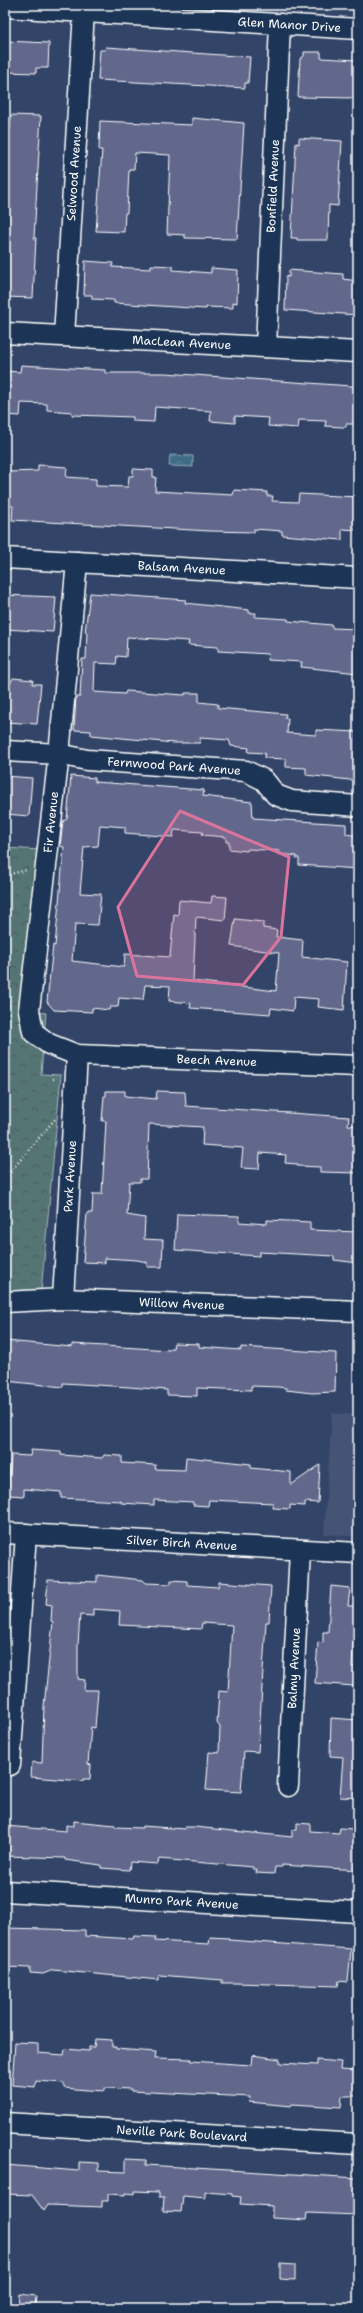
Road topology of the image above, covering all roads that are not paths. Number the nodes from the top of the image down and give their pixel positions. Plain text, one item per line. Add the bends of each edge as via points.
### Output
1 (5, 8) edge
2 (84, 12) junction
3 (280, 24) junction
4 (358, 29) edge
5 (5, 333) edge
6 (64, 336) junction
7 (266, 347) junction
8 (358, 352) edge
9 (5, 558) edge
10 (77, 562) junction
11 (358, 578) edge
12 (5, 751) edge
13 (59, 754) junction
14 (358, 806) edge
15 (77, 1054) junction
16 (358, 1061) edge
17 (63, 1298) junction
18 (5, 1302) edge
19 (358, 1310) edge
20 (5, 1533) edge
21 (26, 1534) junction
22 (300, 1550) junction
23 (358, 1553) edge
24 (10, 1765) dead end
25 (288, 1786) dead end
26 (5, 1891) edge
27 (358, 1912) edge
28 (5, 2124) edge
29 (358, 2144) edge

1 - 2 street, Glen Manor Drive
2 - 3 street, Glen Manor Drive
2 - 6 street, Selwood Avenue
3 - 4 street, Glen Manor Drive
3 - 7 street, Bonfield Avenue
5 - 6 street, MacLean Avenue
6 - 7 street, MacLean Avenue
7 - 8 street, MacLean Avenue
9 - 10 street, Balsam Avenue
10 - 11 street, Balsam Avenue
10 - 13 street, Fir Avenue
12 - 13 street, Fernwood Park Avenue
13 - 14 street, Fernwood Park Avenue via 86,760 246,771 264,780 276,795 292,801
13 - 15 street, Fir Avenue via 30,1010 33,1032 48,1044
15 - 16 street, Beech Avenue
15 - 17 street, Park Avenue
17 - 18 street, Willow Avenue
17 - 19 street, Willow Avenue
20 - 21 street, Silver Birch Avenue
21 - 22 street, Silver Birch Avenue
21 - 24 street
22 - 23 street, Silver Birch Avenue
22 - 25 street, Balmy Avenue
26 - 27 street, Munro Park Avenue
28 - 29 street, Neville Park Boulevard

